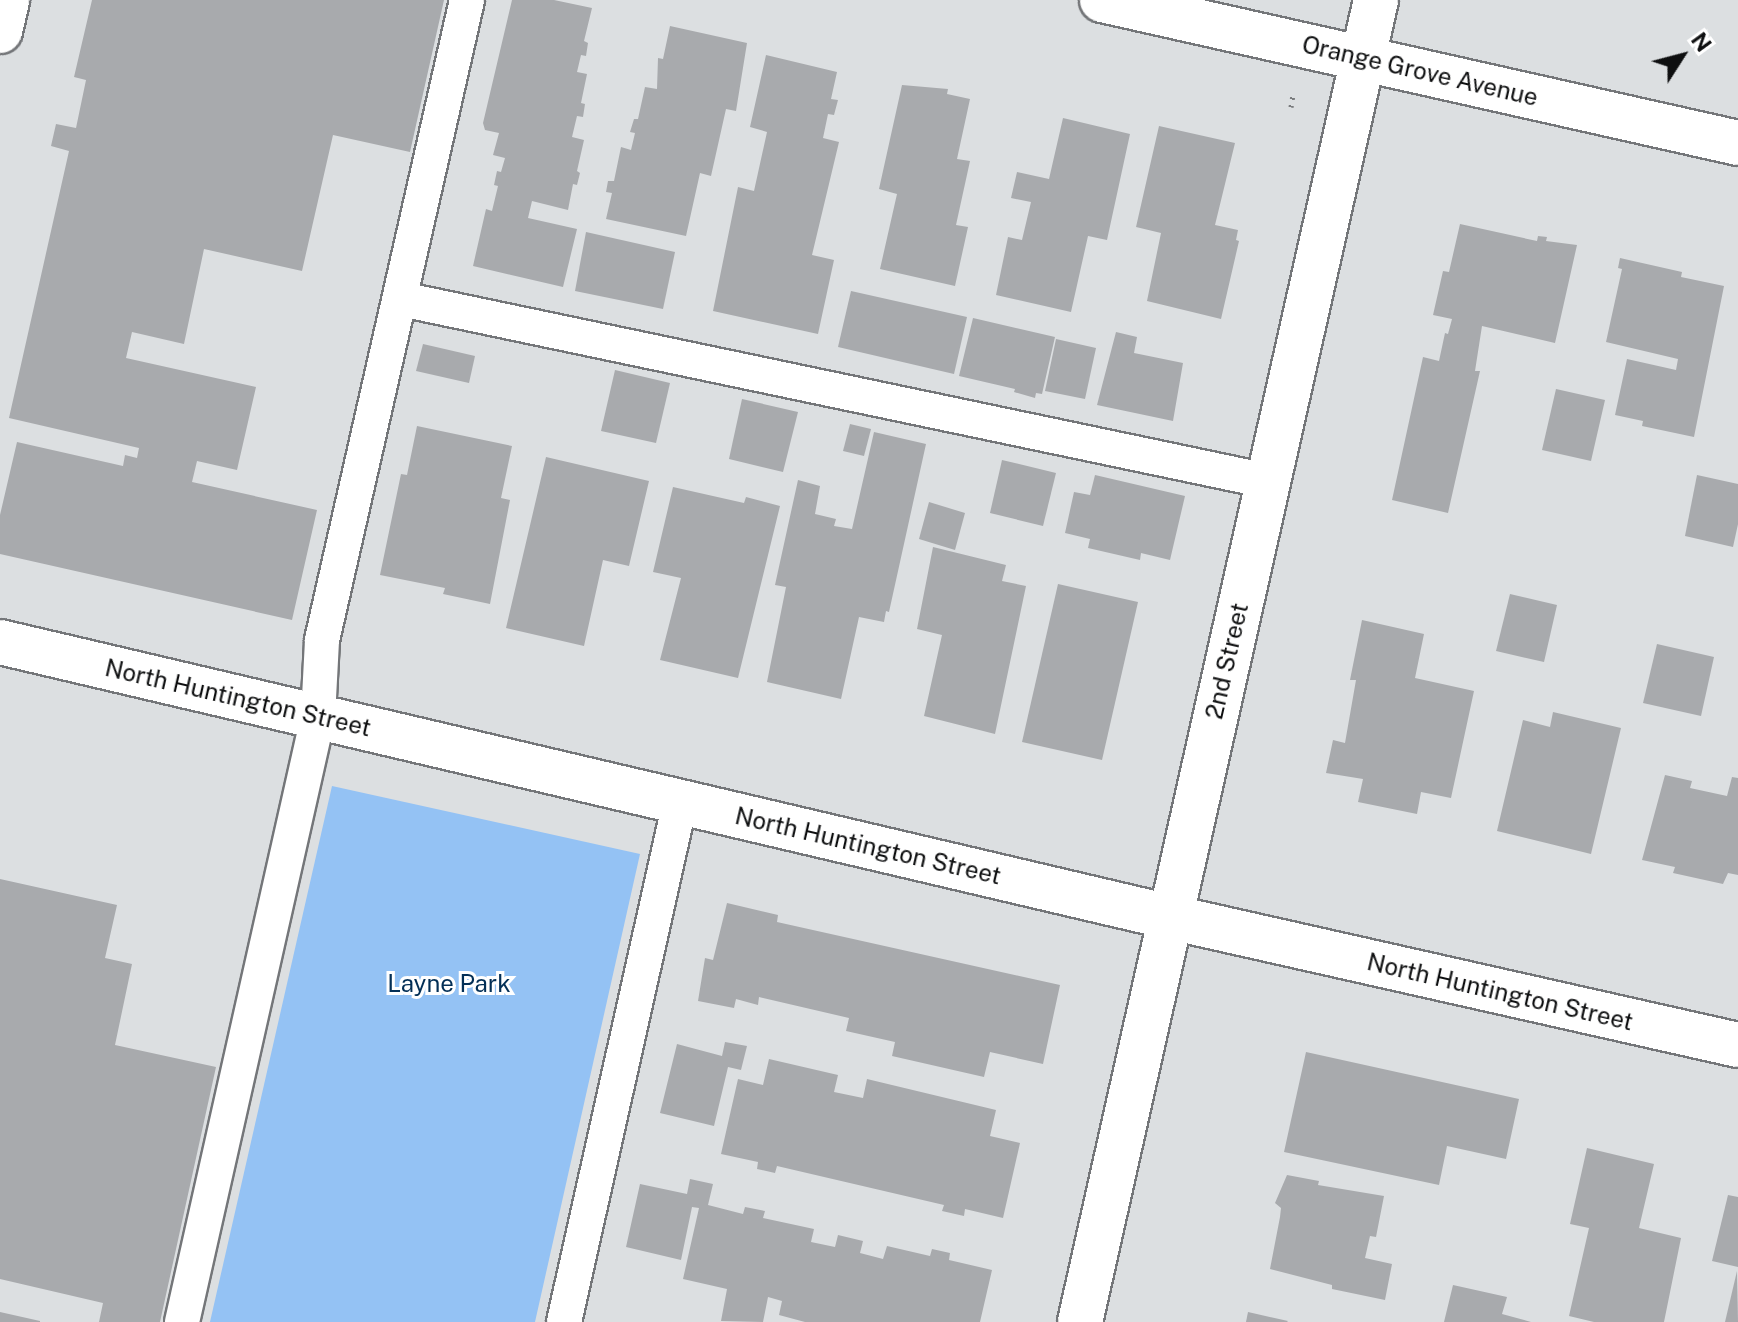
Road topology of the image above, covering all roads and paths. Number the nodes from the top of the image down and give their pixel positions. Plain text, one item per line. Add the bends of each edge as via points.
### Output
1 (7, 0) edge
2 (467, 0) edge
3 (1102, 0) edge
4 (1376, 0) edge
5 (0, 31) edge
6 (1362, 58) junction
7 (1738, 143) edge
8 (401, 299) junction
9 (1268, 481) junction
10 (0, 642) edge
11 (318, 717) junction
12 (680, 802) junction
13 (1170, 917) junction
14 (1738, 1045) edge
15 (182, 1322) edge
16 (564, 1322) edge
17 (1080, 1322) edge

1 - 5 street
2 - 8 lane
3 - 6 street, Orange Grove Avenue
4 - 6 street, 2nd Street
6 - 7 street, Orange Grove Avenue
6 - 9 street, 2nd Street
8 - 9 lane
8 - 11 lane via 322,640
9 - 13 street, 2nd Street
10 - 11 street, North Huntington Street
11 - 12 street, North Huntington Street
11 - 15 lane
12 - 13 street, North Huntington Street
12 - 16 lane
13 - 14 street, North Huntington Street
13 - 17 street, 2nd Street

